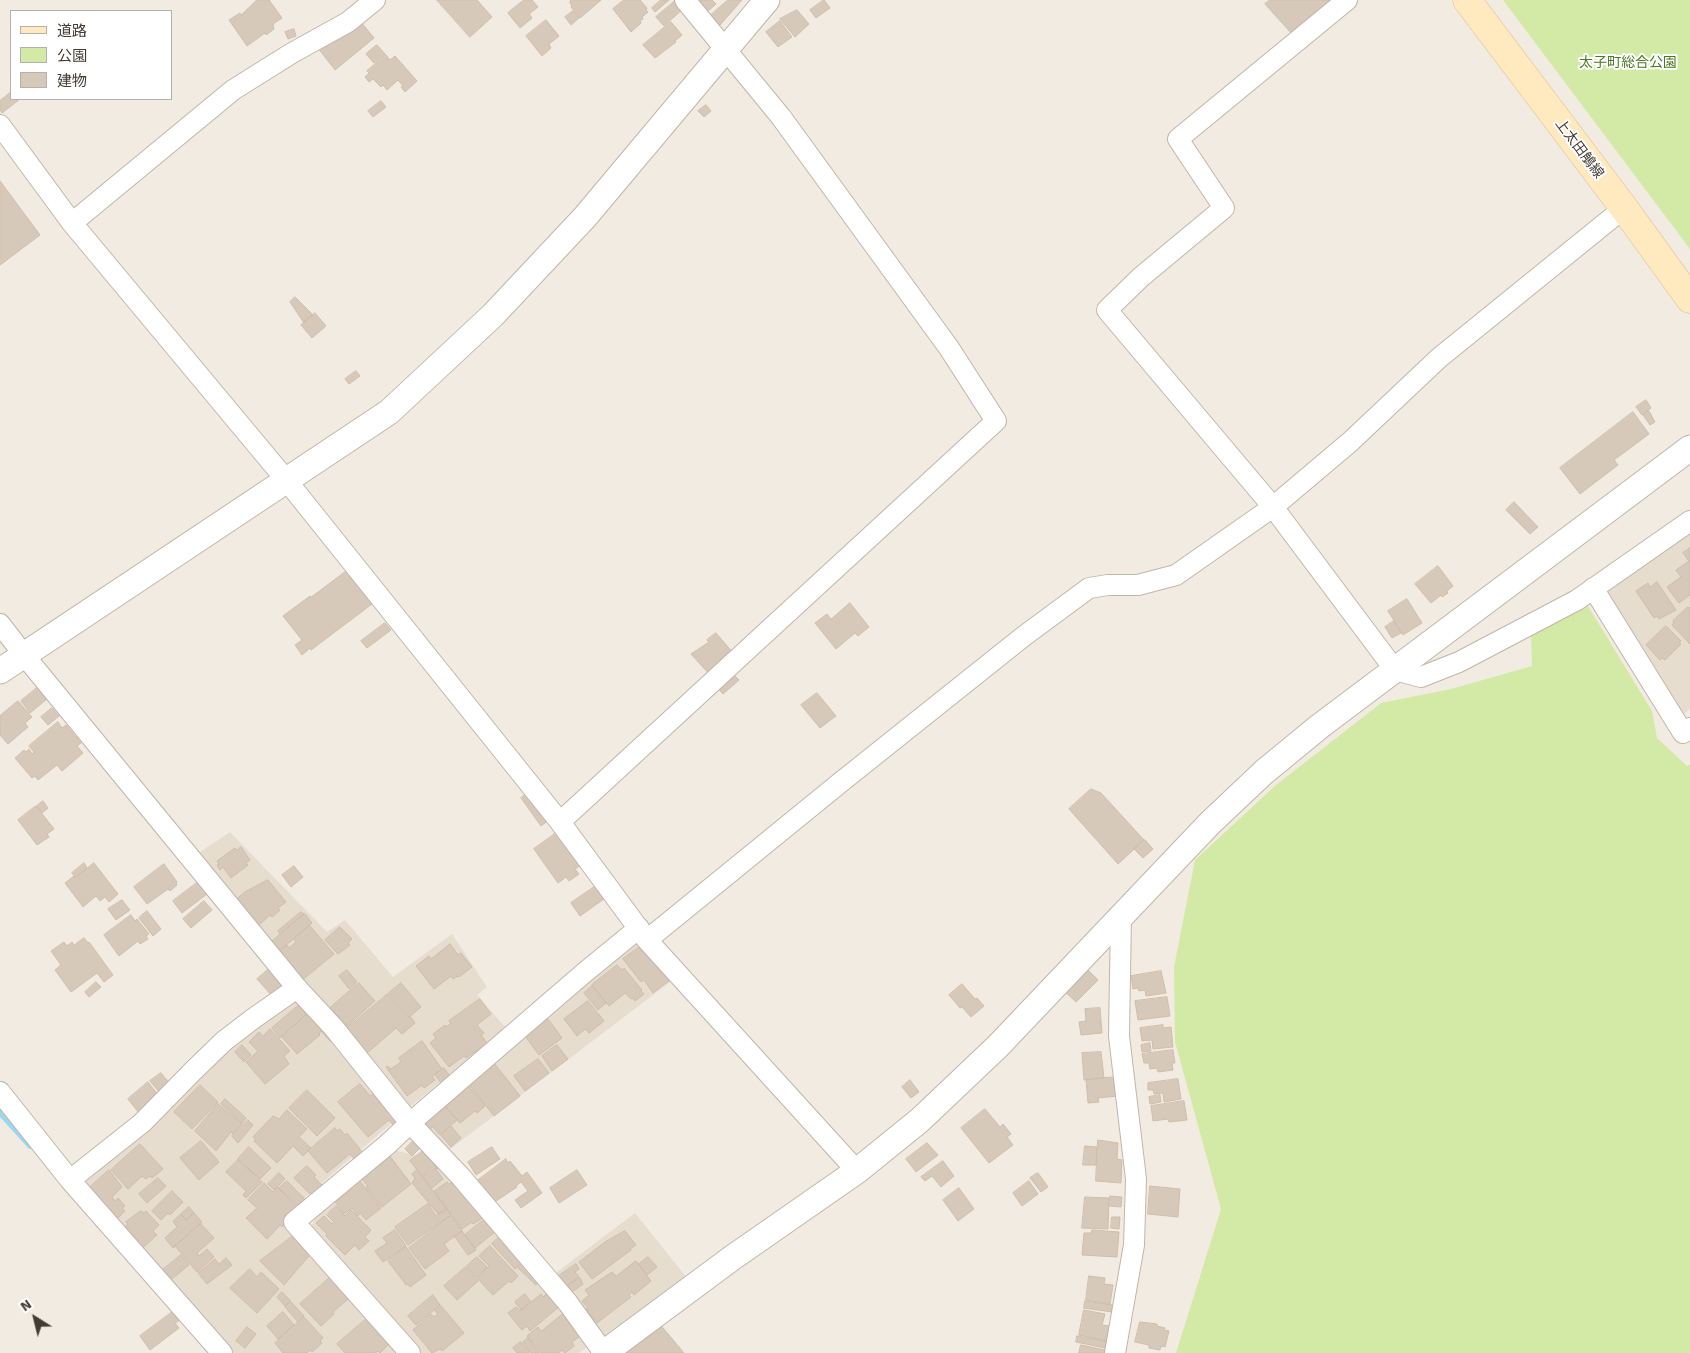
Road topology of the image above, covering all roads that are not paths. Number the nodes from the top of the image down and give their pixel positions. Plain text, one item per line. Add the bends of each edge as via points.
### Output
1 (375, 0) edge
2 (685, 0) edge
3 (767, 0) edge
4 (1347, 0) edge
5 (1467, 0) edge
6 (726, 48) junction
7 (0, 125) edge
8 (1624, 208) junction
9 (72, 223) junction
10 (1690, 299) edge
11 (1690, 448) edge
12 (287, 481) junction
13 (1273, 507) junction
14 (1690, 521) edge
15 (1594, 588) junction
16 (0, 624) edge
17 (24, 655) junction
18 (1394, 670) junction
19 (0, 671) edge
20 (1690, 728) edge
21 (560, 822) junction
22 (1121, 915) junction
23 (643, 934) junction
24 (297, 988) junction
25 (0, 1092) edge
26 (410, 1123) junction
27 (857, 1171) junction
28 (70, 1180) junction
29 (222, 1353) edge
30 (410, 1353) edge
31 (604, 1353) edge
32 (1115, 1353) edge

1 - 9 street via 348,22 233,90
2 - 6 street
3 - 6 street
4 - 13 street via 1178,139 1224,208 1141,277 1107,310
5 - 8 main road, 上太田鵤線
6 - 12 street via 585,217 493,315 389,412
6 - 21 street via 781,117 949,348 996,421
7 - 9 street
8 - 10 main road, 上太田鵤線
8 - 13 street via 1439,358 1350,442
9 - 12 street
11 - 18 street
12 - 17 street
12 - 21 street
13 - 18 street
13 - 23 street via 1176,575 1138,585 1089,588
14 - 15 street
15 - 18 street via 1459,662 1421,677
15 - 20 street via 1683,733
16 - 17 street
17 - 19 street
17 - 24 street
18 - 22 street via 1264,772
21 - 23 street
22 - 27 street via 998,1046 920,1120
22 - 32 street via 1119,1036 1136,1179 1134,1245
23 - 26 street via 584,973
23 - 27 street
24 - 26 street via 334,1028
24 - 28 street via 224,1042 142,1123
25 - 28 street
26 - 30 street via 294,1222
26 - 31 street via 461,1177 555,1288
27 - 31 street
28 - 29 street

